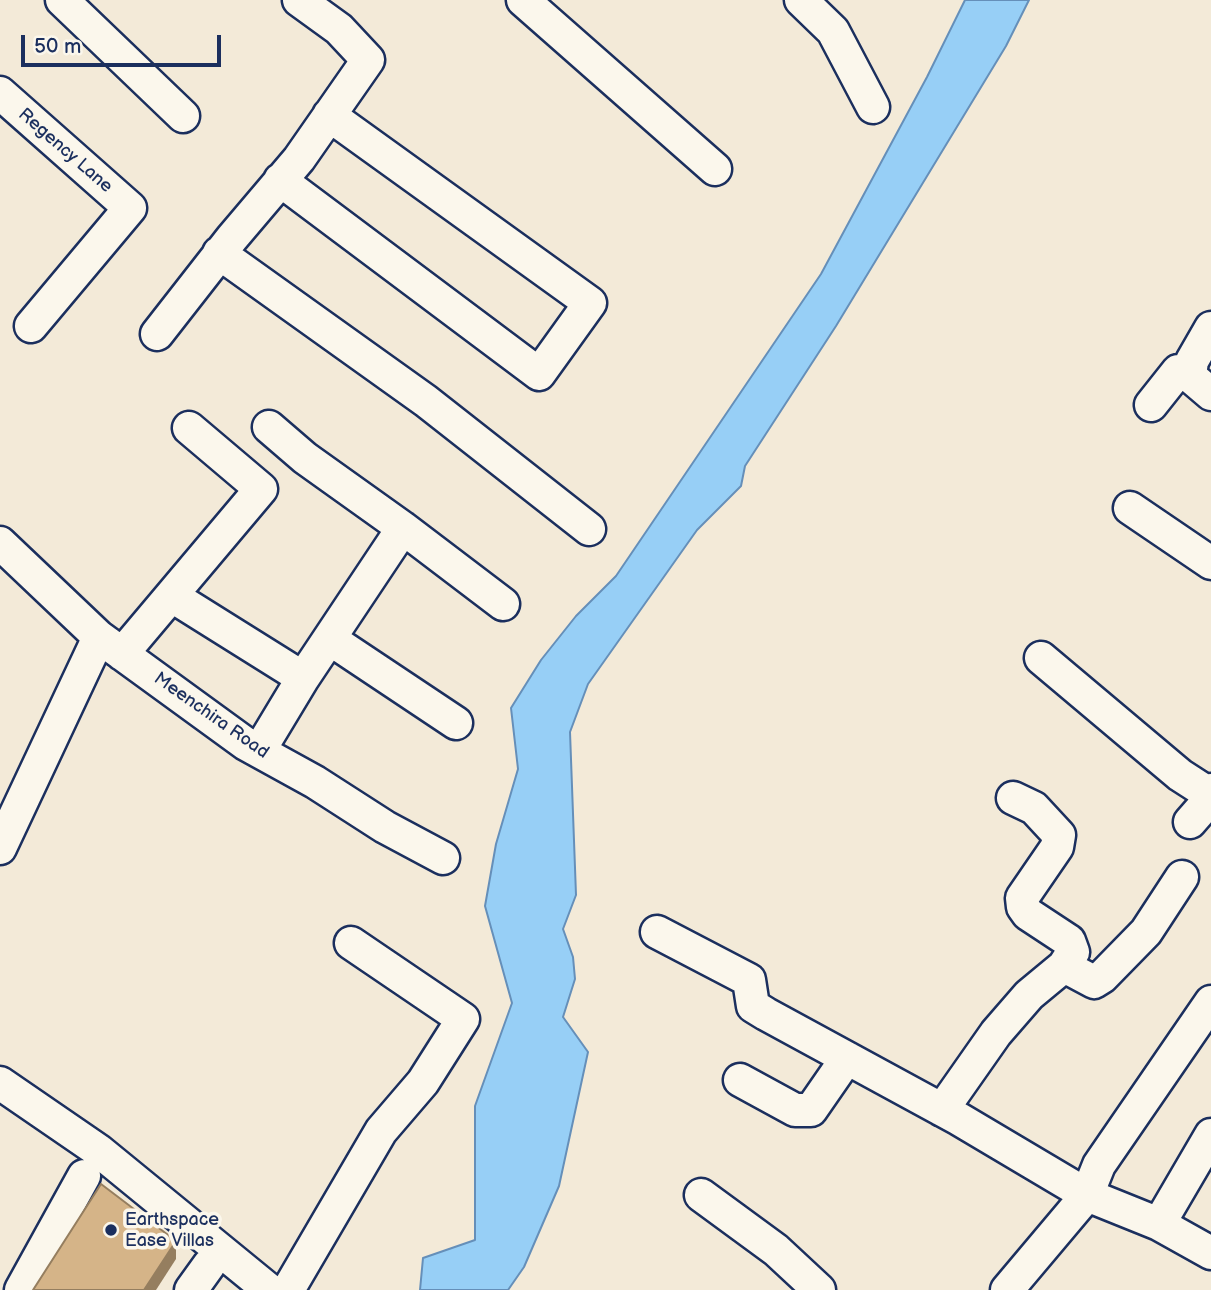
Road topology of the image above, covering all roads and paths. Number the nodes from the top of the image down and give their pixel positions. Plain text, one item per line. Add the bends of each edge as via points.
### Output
1 (62, 0) edge
2 (299, 0) edge
3 (523, 0) edge
4 (801, 0) edge
5 (0, 93) edge
6 (873, 107) dead end
7 (329, 115) junction
8 (183, 116) dead end
9 (715, 169) dead end
10 (281, 180) junction
11 (219, 253) junction
12 (31, 326) dead end
13 (1211, 328) edge
14 (157, 334) dead end
15 (1201, 385) edge
16 (1151, 405) dead end
17 (270, 427) dead end
18 (189, 428) dead end
19 (1130, 508) dead end
20 (403, 528) junction
21 (589, 529) dead end
22 (4, 557) edge
23 (1211, 563) edge
24 (172, 596) junction
25 (503, 604) dead end
26 (330, 639) junction
27 (111, 645) junction
28 (1041, 658) dead end
29 (303, 678) junction
30 (456, 723) dead end
31 (259, 751) junction
32 (1209, 791) edge
33 (1013, 798) dead end
34 (1190, 822) dead end
35 (0, 848) edge
36 (443, 858) dead end
37 (1182, 877) dead end
38 (657, 932) dead end
39 (351, 943) dead end
40 (1064, 966) junction
41 (1211, 1002) edge
42 (847, 1058) junction
43 (740, 1080) dead end
44 (0, 1083) edge
45 (942, 1110) junction
46 (1211, 1135) edge
47 (84, 1176) dead end
48 (701, 1195) dead end
49 (1087, 1195) junction
50 (1159, 1224) junction
51 (1211, 1253) edge
52 (21, 1290) edge
53 (269, 1290) edge
54 (288, 1290) edge
55 (819, 1290) edge
56 (1006, 1290) edge

1 - 8 street
2 - 7 street via 340,29 368,60
3 - 9 street
4 - 6 street via 833,31
5 - 12 street, Regency Lane via 130,208
7 - 10 street
7 - 10 street via 590,303 539,374
10 - 11 street
11 - 14 street
11 - 21 street via 426,401
13 - 15 street via 1192,361
15 - 16 street via 1178,371
17 - 20 street via 305,458
18 - 24 street via 261,489
19 - 23 street
20 - 25 street
20 - 26 street
22 - 27 street, Meenchira Road
24 - 27 street
24 - 29 street
26 - 29 street
26 - 30 street
27 - 31 street, Meenchira Road
27 - 35 street
28 - 32 street via 1180,775
29 - 31 street
31 - 36 street, Meenchira Road
32 - 34 street via 1204,806
33 - 40 street via 1034,808 1059,835 1057,847 1022,898 1028,914 1069,941 1073,952
37 - 40 street via 1146,932 1102,977 1094,982
38 - 42 street via 749,981 752,1006
39 - 54 street via 463,1019 423,1082 381,1131
40 - 45 street via 1013,1014
41 - 49 street via 1099,1165
42 - 43 street via 811,1110 795,1110
42 - 45 street
44 - 53 street via 99,1151
45 - 49 street
46 - 50 street
47 - 52 street
48 - 55 street via 776,1250
49 - 50 street
49 - 56 street
50 - 51 street

